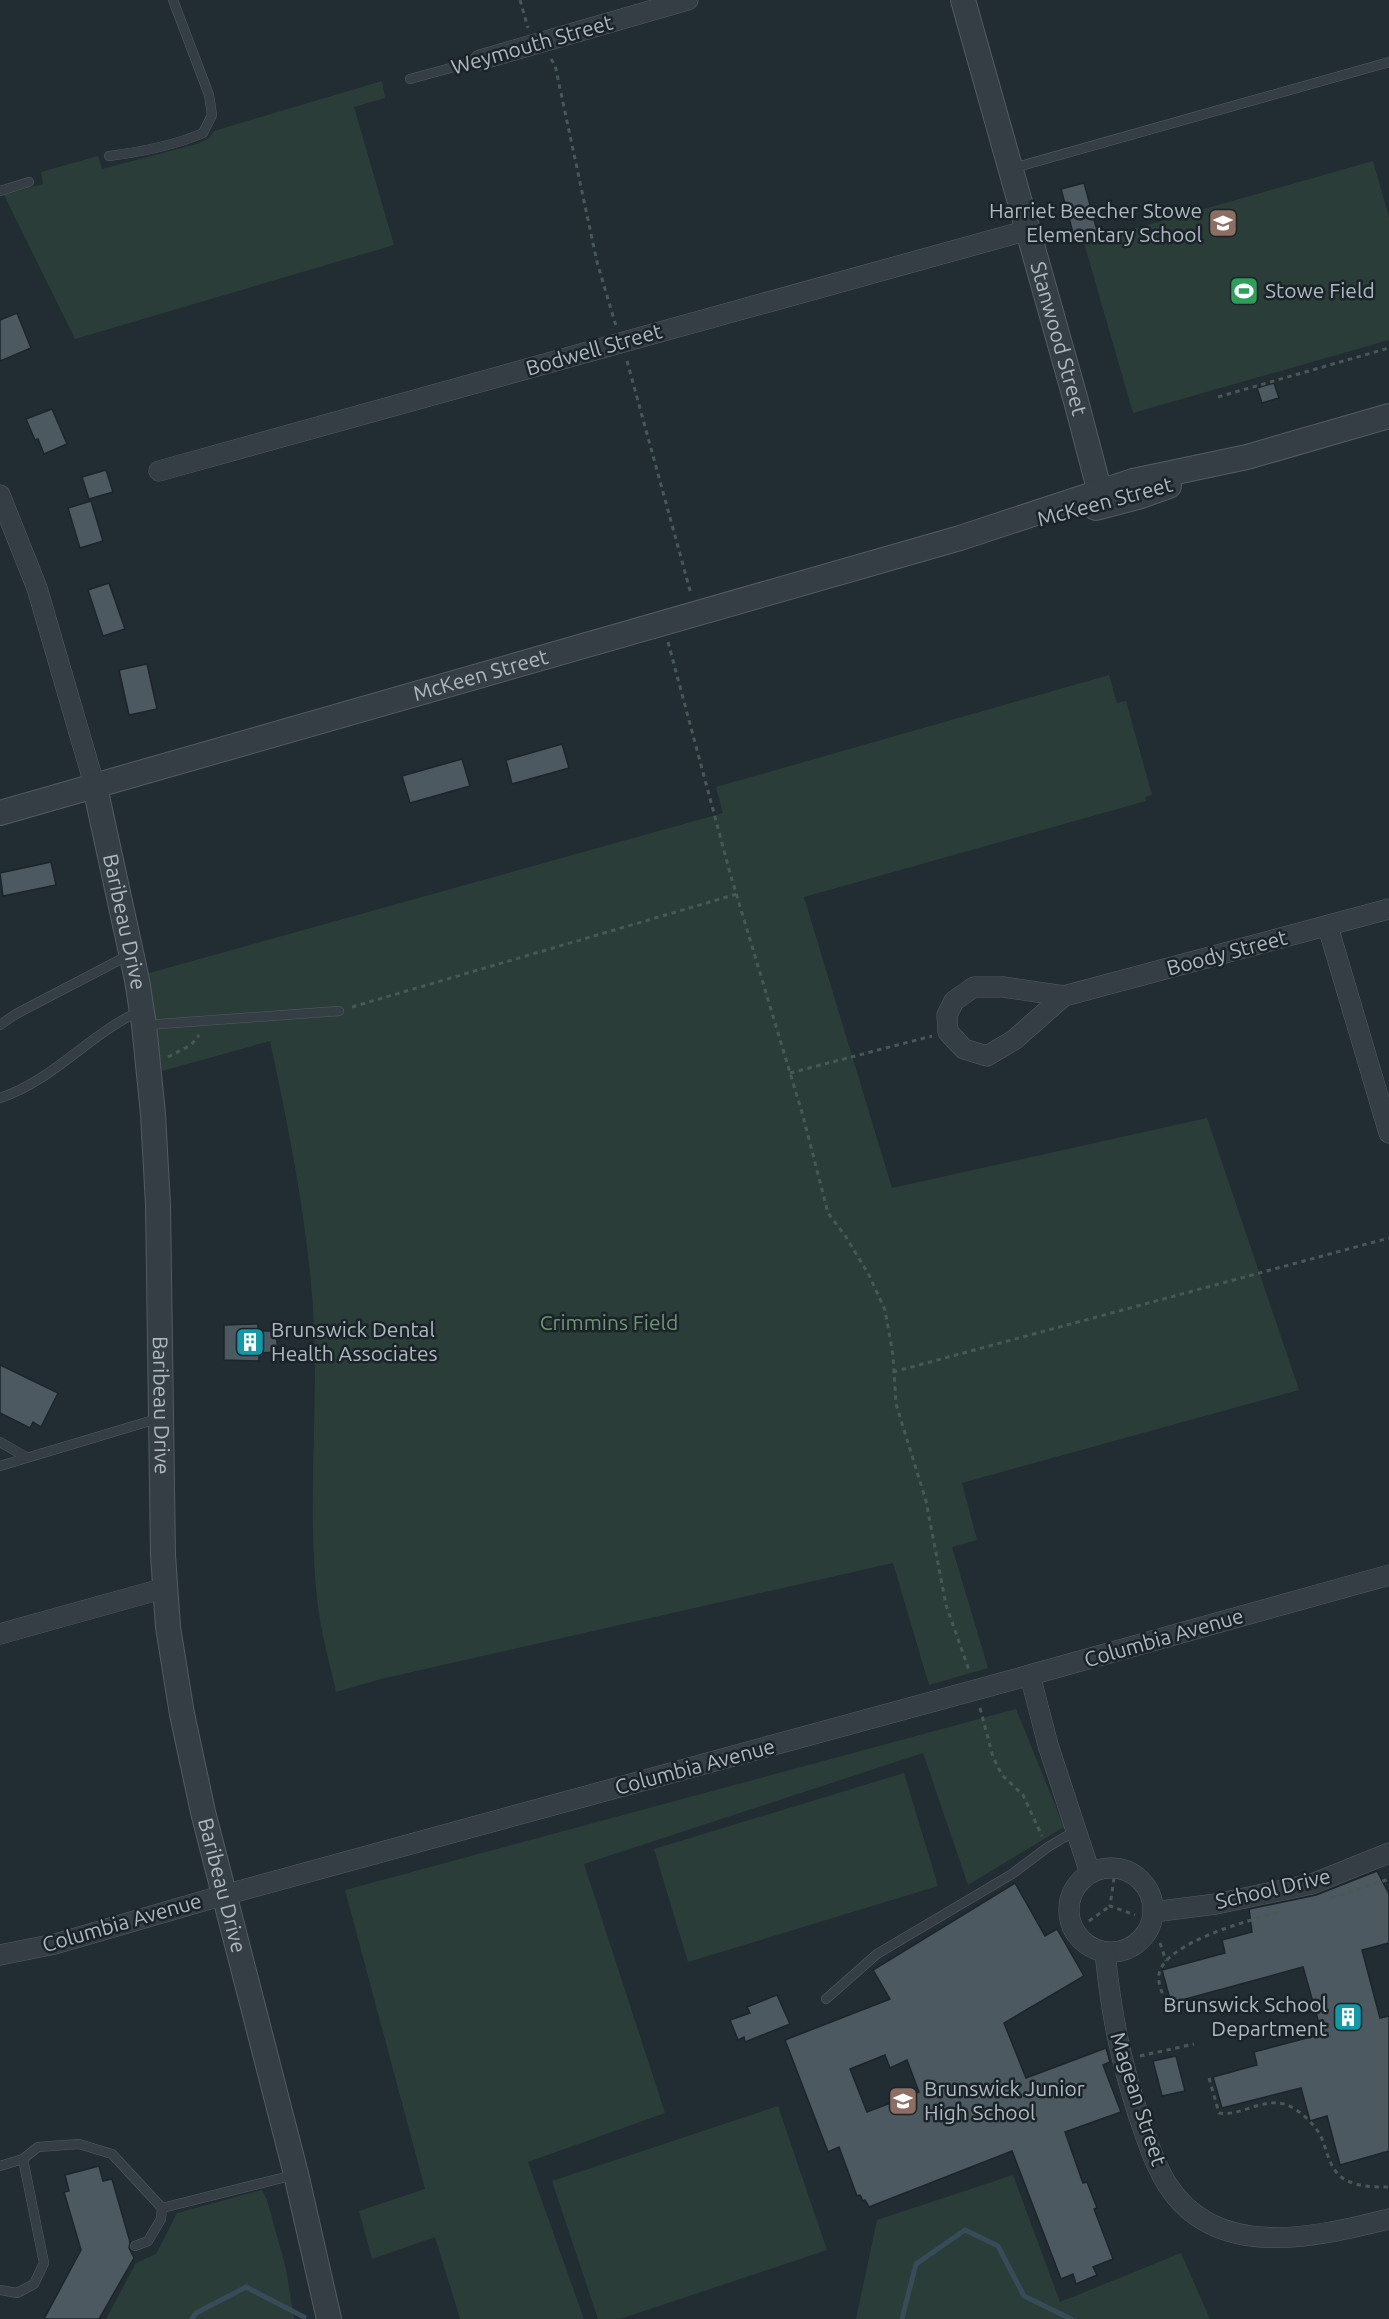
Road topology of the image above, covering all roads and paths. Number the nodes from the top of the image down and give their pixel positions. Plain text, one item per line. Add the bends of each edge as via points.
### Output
1 (173, 0) edge
2 (520, 0) edge
3 (688, 0) edge
4 (963, 0) edge
5 (540, 42) junction
6 (480, 60) joint
7 (1389, 62) edge
8 (411, 79) dead end
9 (109, 156) dead end
10 (1010, 169) junction
11 (29, 182) dead end
12 (0, 191) edge
13 (1028, 230) junction
14 (621, 343) junction
15 (1389, 348) edge
16 (1218, 397) dead end
17 (1389, 416) edge
18 (159, 471) dead end
19 (0, 495) edge
20 (1101, 499) junction
21 (689, 598) dead end
22 (668, 640) dead end
23 (95, 787) junction
24 (0, 813) edge
25 (737, 894) junction
26 (1389, 909) edge
27 (1328, 927) junction
28 (131, 954) junction
29 (1064, 996) junction
30 (339, 1011) joint
31 (143, 1018) junction
32 (210, 1020) junction
33 (0, 1025) edge
34 (948, 1032) junction
35 (164, 1060) dead end
36 (790, 1073) junction
37 (0, 1098) edge
38 (1389, 1133) edge
39 (1389, 1238) edge
40 (893, 1372) junction
41 (160, 1418) junction
42 (0, 1442) edge
43 (26, 1457) junction
44 (0, 1466) edge
45 (1389, 1575) edge
46 (165, 1588) junction
47 (0, 1634) edge
48 (969, 1670) dead end
49 (1030, 1676) junction
50 (980, 1708) dead end
51 (1075, 1831) junction
52 (1048, 1847) junction
53 (1389, 1853) edge
54 (1090, 1873) junction
55 (1114, 1878) dead end
56 (1389, 1879) edge
57 (224, 1895) junction
58 (1329, 1899) dead end
59 (1110, 1906) junction
60 (1291, 1909) dead end
61 (1144, 1914) junction
62 (1089, 1921) dead end
63 (1160, 1943) dead end
64 (1106, 1952) junction
65 (0, 1955) edge
66 (1166, 1961) junction
67 (826, 1999) dead end
68 (1172, 2009) dead end
69 (1194, 2044) dead end
70 (1138, 2056) dead end
71 (1209, 2078) dead end
72 (23, 2159) junction
73 (0, 2166) edge
74 (296, 2174) junction
75 (1389, 2187) edge
76 (162, 2208) junction
77 (1389, 2219) edge
78 (135, 2246) dead end
79 (0, 2290) edge
80 (328, 2319) edge

1 - 9 lane via 209,95 212,115 203,133 189,140
2 - 5 path via 528,29
3 - 5 street, Weymouth Street
4 - 10 street, Stanwood Street
5 - 6 street, Weymouth Street
5 - 14 path via 555,65 597,262
6 - 8 lane, Weymouth Street
7 - 10 lane
10 - 13 street, Stanwood Street
11 - 12 lane
13 - 14 street, Bodwell Street
13 - 20 street, Stanwood Street
14 - 18 street, Bodwell Street
14 - 21 path via 692,593
15 - 16 path
17 - 20 street, McKeen Street via 1247,457 1138,497
19 - 23 street, Baribeau Drive via 37,588
20 - 23 street, McKeen Street
22 - 25 path
23 - 24 street, McKeen Street
23 - 28 street, Baribeau Drive
25 - 30 path
25 - 36 path
26 - 27 street, Boody Street
27 - 29 street, Boody Street
27 - 38 street
28 - 31 street, Baribeau Drive
28 - 33 lane
29 - 34 street, Boody Street via 1014,1040 987,1056 964,1049
29 - 34 street, Boody Street via 974,987 954,1001 947,1014
30 - 32 lane
31 - 32 lane
31 - 37 lane via 119,1021 47,1076
31 - 41 street, Baribeau Drive via 157,1193
32 - 35 path via 191,1045
34 - 36 path
36 - 40 path via 828,1213 869,1275 885,1310
39 - 40 path
40 - 48 path via 897,1404 926,1501 946,1605
41 - 43 lane
41 - 46 street, Baribeau Drive
42 - 43 lane
43 - 44 lane
45 - 49 street, Columbia Avenue
46 - 47 street
46 - 57 street, Baribeau Drive via 182,1714
49 - 51 street
49 - 57 street, Columbia Avenue
50 - 52 path via 993,1757 1002,1775 1023,1795
51 - 52 lane
51 - 54 street
52 - 67 lane via 1012,1874 877,1954
53 - 61 street, School Drive via 1312,1884
54 - 61 street via 1108,1868 1134,1875 1149,1894
54 - 64 street via 1071,1897 1070,1919 1079,1938
55 - 59 path
56 - 58 path
57 - 65 street, Columbia Avenue via 55,1944
57 - 74 street, Baribeau Drive
59 - 61 path
59 - 62 path
60 - 66 path via 1214,1932
61 - 64 street via 1149,1928 1137,1943 1117,1952
63 - 66 path
64 - 77 street, Magean Street via 1113,2022 1130,2087 1158,2168 1179,2200 1208,2222 1256,2237 1304,2237
66 - 68 path via 1158,1980
69 - 70 path
71 - 75 path via 1219,2113 1272,2103 1293,2107 1321,2136 1331,2164 1344,2179 1364,2186
72 - 73 lane
72 - 76 lane via 38,2147 79,2144 112,2154
72 - 79 lane via 44,2263 34,2284 17,2293
74 - 76 lane
74 - 80 street, Baribeau Drive
76 - 78 lane via 161,2219 148,2241

